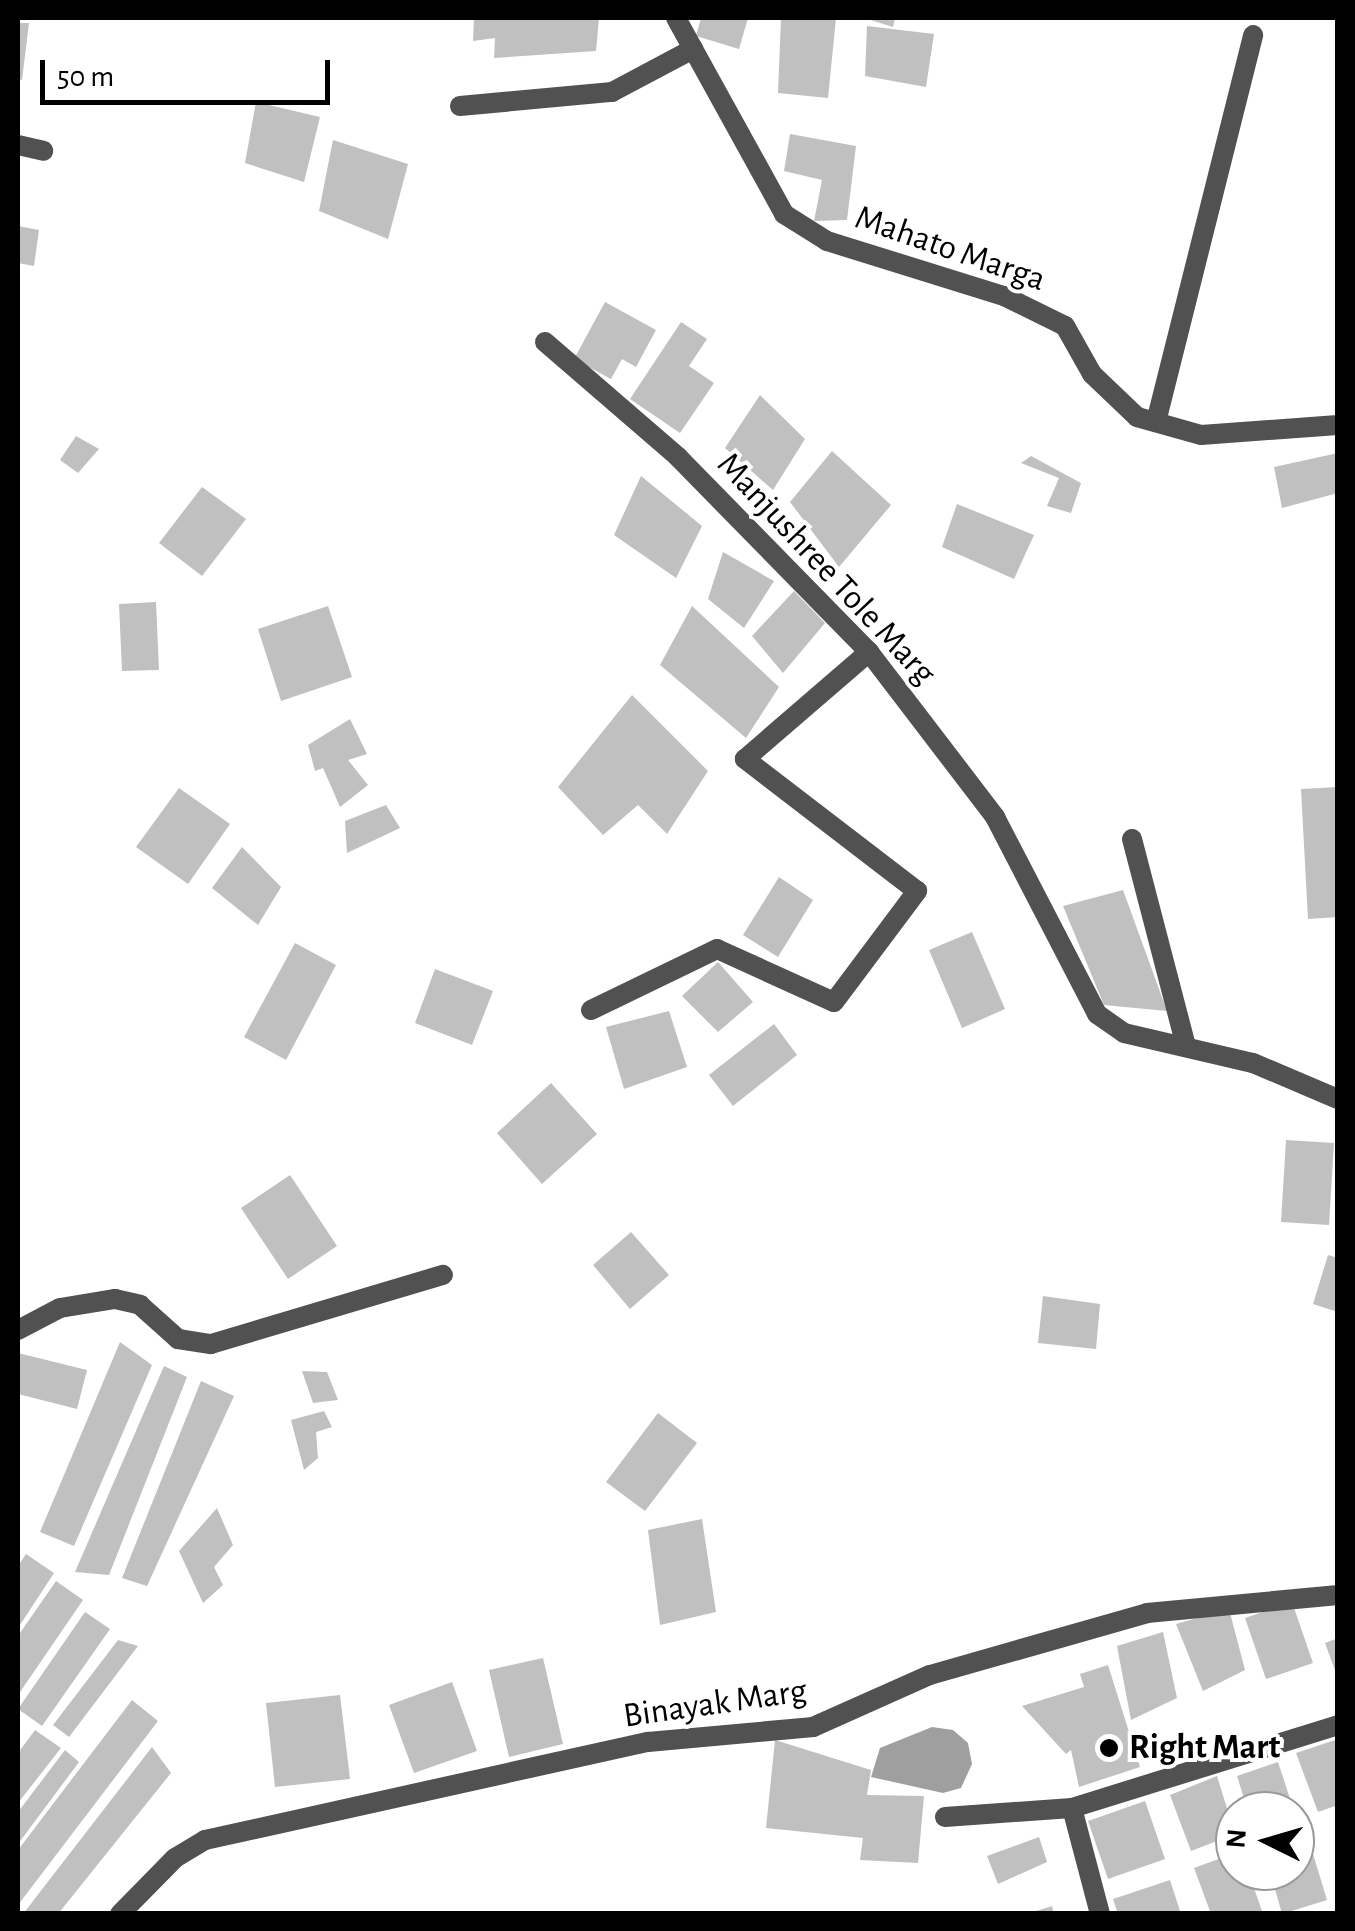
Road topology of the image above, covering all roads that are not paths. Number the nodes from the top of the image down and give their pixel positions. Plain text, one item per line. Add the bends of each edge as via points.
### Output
1 (676, 18) edge
2 (1253, 35) dead end
3 (694, 49) junction
4 (460, 106) dead end
5 (18, 145) edge
6 (43, 151) dead end
7 (546, 342) dead end
8 (1156, 422) junction
9 (1338, 424) edge
10 (868, 652) junction
11 (1132, 839) dead end
12 (591, 1010) dead end
13 (1186, 1047) junction
14 (1338, 1099) edge
15 (442, 1275) dead end
16 (18, 1330) edge
17 (1338, 1595) edge
18 (1338, 1724) edge
19 (1072, 1808) junction
20 (945, 1818) dead end
21 (120, 1914) edge
22 (1100, 1914) edge

1 - 3 street, Mahato Marga
2 - 8 street
3 - 4 street via 612,92
3 - 8 street, Mahato Marga via 784,214 827,240 1004,296 1064,326 1092,374 1137,417
5 - 6 street
7 - 10 street, Manjushree Tole Marg via 678,457
8 - 9 street, Mahato Marga via 1201,435
10 - 12 street via 745,759 916,891 834,1002 717,949
10 - 13 street, Manjushree Tole Marg via 994,817 1097,1014 1124,1033
11 - 13 street
13 - 14 street, Manjushree Tole Marg via 1252,1063
15 - 16 street via 211,1344 178,1339 140,1306 114,1299 60,1308
17 - 21 street, Binayak Marg via 1147,1613 930,1674 813,1728 648,1742 205,1840 174,1858
18 - 19 street
19 - 20 street
19 - 22 street

